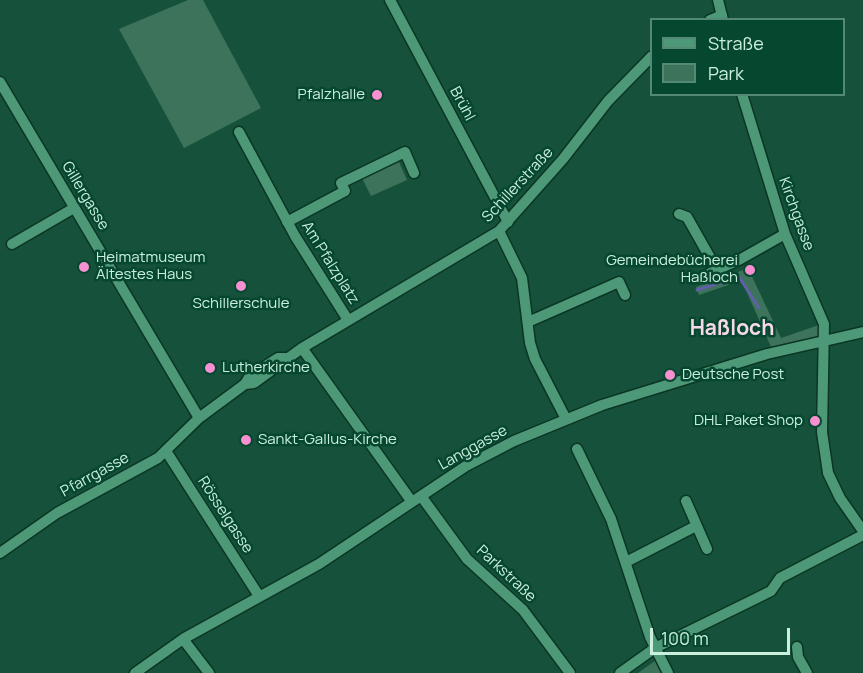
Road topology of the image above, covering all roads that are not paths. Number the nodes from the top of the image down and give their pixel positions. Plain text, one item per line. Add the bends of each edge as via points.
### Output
1 (390, 0) edge
2 (718, 0) edge
3 (722, 17) edge
4 (650, 57) edge
5 (0, 82) edge
6 (743, 96) edge
7 (239, 132) dead end
8 (414, 173) dead end
9 (74, 208) junction
10 (679, 214) dead end
11 (287, 222) junction
12 (508, 222) junction
13 (499, 231) junction
14 (785, 234) junction
15 (12, 244) dead end
16 (625, 295) dead end
17 (348, 320) junction
18 (528, 322) junction
19 (863, 332) edge
20 (826, 341) junction
21 (302, 348) junction
22 (199, 418) junction
23 (566, 419) junction
24 (577, 449) dead end
25 (166, 451) junction
26 (416, 499) junction
27 (686, 501) dead end
28 (696, 526) junction
29 (863, 533) edge
30 (707, 549) dead end
31 (0, 553) edge
32 (626, 562) junction
33 (259, 596) junction
34 (183, 639) junction
35 (797, 647) dead end
36 (655, 648) junction
37 (135, 673) edge
38 (209, 673) edge
39 (570, 673) edge
40 (620, 673) edge
41 (669, 673) edge
42 (807, 673) edge

1 - 12 street, Brühl
2 - 3 street
4 - 12 street, Schillerstraße via 608,101
5 - 9 street, Gillergasse
6 - 14 street, Kirchgasse
7 - 11 street, Am Pfalzplatz
8 - 11 street, Am Pfalzplatz via 405,152 341,183 345,191
9 - 15 street
9 - 22 street, Gillergasse
10 - 14 street via 687,218 713,272
11 - 17 street, Am Pfalzplatz
12 - 13 street, Schillerstraße
13 - 17 street, Schillerstraße
13 - 18 street via 522,278
14 - 20 street, Kirchgasse via 824,324
16 - 18 street via 619,282
17 - 21 street, Schillerstraße
18 - 23 street via 535,359
19 - 20 street, Langgasse
20 - 23 street, Langgasse via 767,354
20 - 29 street, Kirchgasse via 822,432 825,459 834,488
21 - 22 street, Schillerstraße
21 - 26 street, Parkstraße
22 - 25 street, Pfarrgasse
23 - 26 street, Langgasse via 473,462
24 - 32 street via 611,519
25 - 31 street, Pfarrgasse via 57,513
25 - 33 street, Rösselgasse
26 - 33 street, Langgasse via 319,564
26 - 39 street, Parkstraße via 467,560 523,610
27 - 28 street
28 - 30 street
28 - 32 street
29 - 36 street via 780,578 771,591
32 - 36 street
33 - 34 street, Langgasse
34 - 37 street, Langgasse
34 - 38 street
35 - 42 street
36 - 40 street
36 - 41 street

